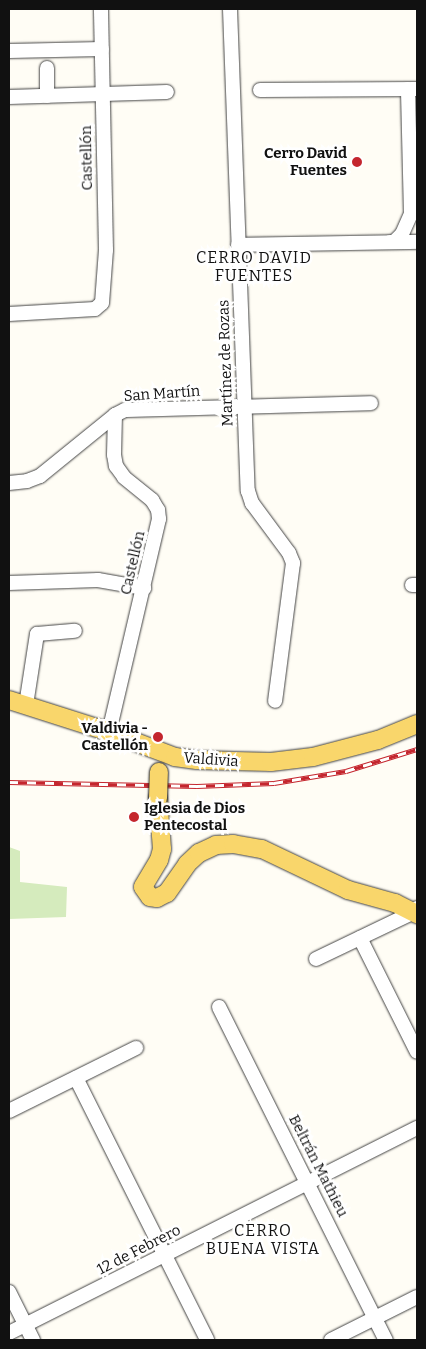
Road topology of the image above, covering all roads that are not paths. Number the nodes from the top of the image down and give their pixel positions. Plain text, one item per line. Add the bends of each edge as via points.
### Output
1 (100, 9) edge
2 (230, 9) edge
3 (102, 50) junction
4 (9, 51) edge
5 (47, 68) dead end
6 (412, 89) edge
7 (260, 90) dead end
8 (167, 92) dead end
9 (102, 94) junction
10 (47, 96) junction
11 (9, 97) edge
12 (390, 242) junction
13 (417, 242) edge
14 (238, 245) junction
15 (9, 314) edge
16 (371, 403) dead end
17 (243, 406) junction
18 (115, 415) junction
19 (9, 483) edge
20 (9, 583) edge
21 (144, 588) junction
22 (75, 630) dead end
23 (275, 701) dead end
24 (17, 703) edge
25 (417, 724) edge
26 (109, 732) junction
27 (160, 751) junction
28 (416, 911) edge
29 (360, 938) junction
30 (316, 959) dead end
31 (219, 1007) dead end
32 (136, 1048) dead end
33 (417, 1052) edge
34 (76, 1078) junction
35 (9, 1111) edge
36 (417, 1128) edge
37 (308, 1183) junction
38 (164, 1255) junction
39 (9, 1292) edge
40 (417, 1297) edge
41 (375, 1318) junction
42 (26, 1325) junction
43 (9, 1333) edge
44 (33, 1340) edge
45 (207, 1340) edge
46 (330, 1340) edge
47 (386, 1340) edge

1 - 3 street, Castellón
2 - 14 street, Martínez de Rozas
3 - 4 street
3 - 9 street, Castellón
5 - 10 street
6 - 7 street
6 - 12 street via 411,214 402,234
8 - 9 street
9 - 10 street
9 - 15 street, Castellón via 106,250 103,300 95,309
10 - 11 street
12 - 13 street
12 - 14 street
14 - 17 street, Martínez de Rozas
16 - 17 street, San Martín
17 - 18 street, San Martín via 128,410
17 - 23 street, Martínez de Rozas via 250,498 293,563
18 - 19 street, San Martín via 40,476
18 - 21 street, Castellón via 116,466 124,477 152,500 159,515
20 - 21 street via 98,580
21 - 26 street, Castellón
22 - 24 street via 37,634
24 - 26 main road, Valdivia
25 - 27 main road, Valdivia via 351,748 283,761 197,760
26 - 27 main road, Valdivia
27 - 28 main road, bridge via 158,798 162,849 143,887 150,897 157,898 167,893 199,853 216,845 233,844 262,850 348,890
28 - 29 street
29 - 30 street
29 - 33 street
31 - 37 street, Beltrán Mathieu
32 - 34 street
34 - 35 street
34 - 38 street
36 - 37 street, 12 de Febrero
37 - 38 street, 12 de Febrero
37 - 41 street, Beltrán Mathieu
38 - 42 street, 12 de Febrero
38 - 45 street
39 - 42 street
40 - 41 street
41 - 46 street
41 - 47 street, Beltrán Mathieu
42 - 43 street, 12 de Febrero
42 - 44 street

